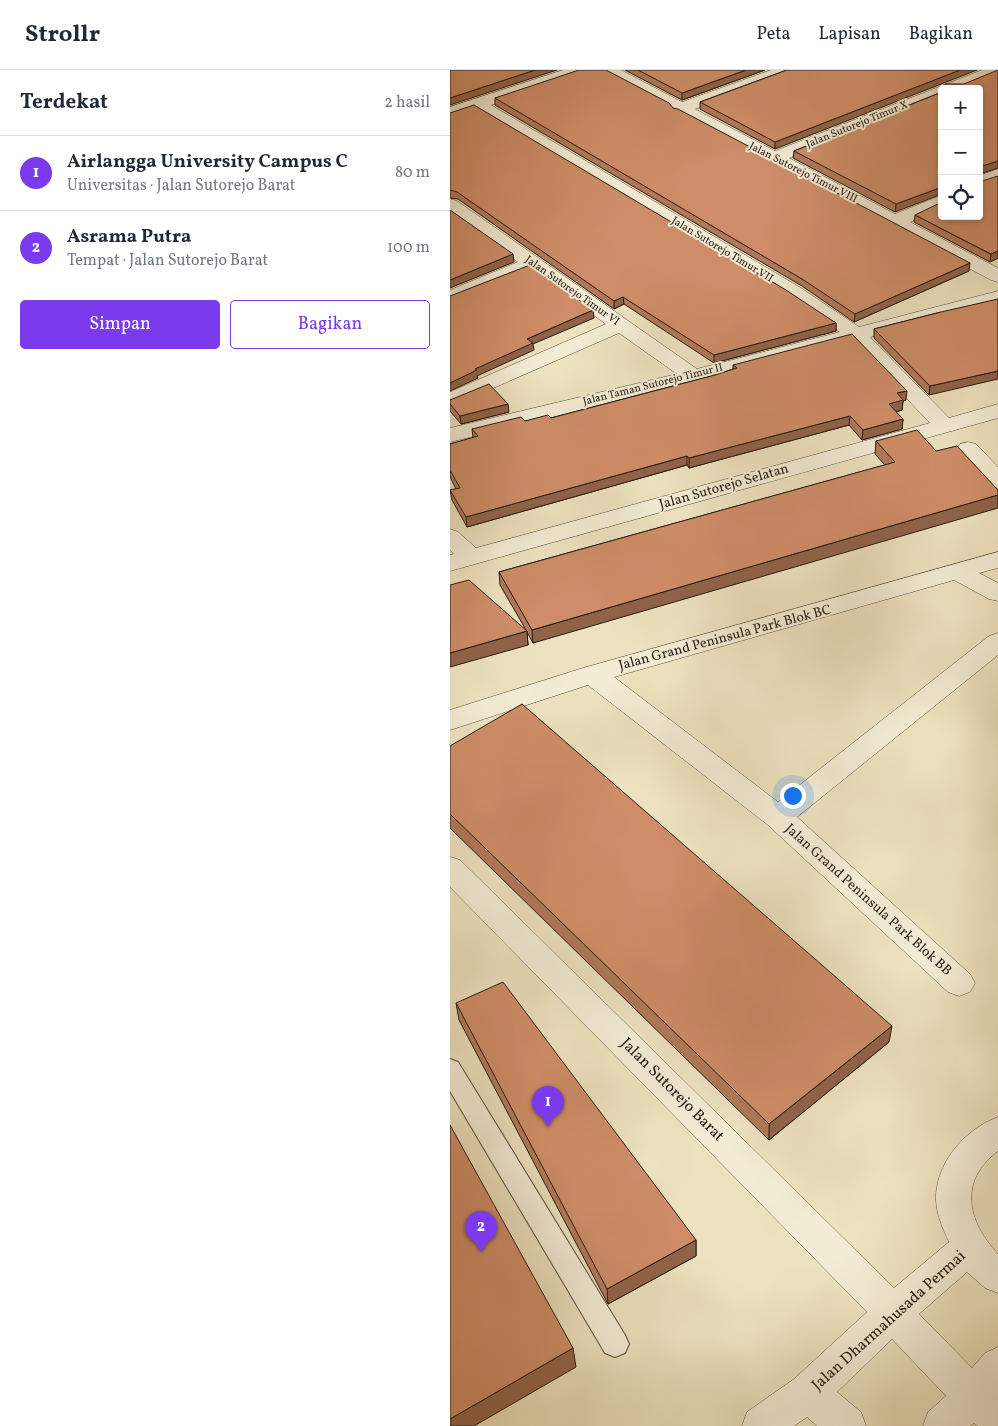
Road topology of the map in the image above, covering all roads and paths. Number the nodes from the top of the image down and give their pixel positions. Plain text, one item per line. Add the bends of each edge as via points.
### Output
1 (579, 70) edge
2 (609, 70) edge
3 (786, 70) edge
4 (996, 70) edge
5 (958, 85) edge
6 (938, 93) edge
7 (477, 104) junction
8 (680, 109) junction
9 (450, 113) edge
10 (773, 158) junction
11 (998, 174) edge
12 (983, 181) edge
13 (938, 202) edge
14 (450, 205) edge
15 (896, 220) junction
16 (532, 263) junction
17 (997, 275) edge
18 (450, 297) edge
19 (998, 297) edge
20 (620, 325) junction
21 (855, 333) junction
22 (694, 376) junction
23 (450, 400) edge
24 (998, 411) edge
25 (944, 425) junction
26 (450, 435) edge
27 (968, 449) dead end
28 (998, 481) edge
29 (450, 537) edge
30 (461, 560) edge
31 (998, 560) edge
32 (959, 573) junction
33 (998, 593) edge
34 (998, 642) edge
35 (592, 674) junction
36 (450, 720) edge
37 (778, 817) junction
38 (450, 868) edge
39 (959, 983) dead end
40 (450, 1069) edge
41 (998, 1132) edge
42 (969, 1248) junction
43 (998, 1276) edge
44 (893, 1312) junction
45 (615, 1344) dead end
46 (998, 1366) edge
47 (808, 1393) junction
48 (985, 1408) edge
49 (761, 1426) edge
50 (847, 1426) edge
51 (942, 1426) edge

1 - 7 street
2 - 8 street, Jalan Sutorejo Timur VIII
3 - 8 street
4 - 5 street
6 - 10 street, Jalan Sutorejo Timur X
7 - 9 street
7 - 21 street, Jalan Sutorejo Timur VII via 794,292
8 - 10 street, Jalan Sutorejo Timur VIII
10 - 15 street, Jalan Sutorejo Timur VIII
11 - 12 street
13 - 15 street
14 - 16 street, Jalan Sutorejo Timur VI
15 - 17 street, Jalan Sutorejo Timur VIII
16 - 18 street
16 - 20 street, Jalan Sutorejo Timur VI
19 - 21 street, Jalan Taman Sutorejo Timur II
20 - 22 street, Jalan Sutorejo Timur VI
20 - 23 street
21 - 22 street, Jalan Taman Sutorejo Timur II
21 - 25 street, Jalan Sutorejo Timur VII
22 - 26 street, Jalan Taman Sutorejo Timur II
24 - 25 street, Jalan Sutorejo Selatan
25 - 30 street, Jalan Sutorejo Selatan
27 - 28 street
29 - 30 street
31 - 32 street, Jalan Grand Peninsula Park Blok BC
32 - 33 street
32 - 35 street, Jalan Grand Peninsula Park Blok BC
34 - 37 street, Jalan Grand Peninsula Park Blok BB
35 - 36 street, Jalan Grand Peninsula Park Blok BC
35 - 37 street, Jalan Grand Peninsula Park Blok BB
37 - 39 street, Jalan Grand Peninsula Park Blok BB
38 - 44 street, Jalan Sutorejo Barat
40 - 45 lane
41 - 42 street via 976,1146 961,1167 954,1193 957,1220
42 - 43 street via 990,1272
42 - 44 street, Jalan Dharmahusada Permai
44 - 47 street, Jalan Dharmahusada Permai
44 - 48 street, Jalan Sutorejo Barat
46 - 48 street
47 - 49 street, Jalan Dharmahusada Permai
47 - 50 street, Jalan Dharmahusada Permai
48 - 51 street

